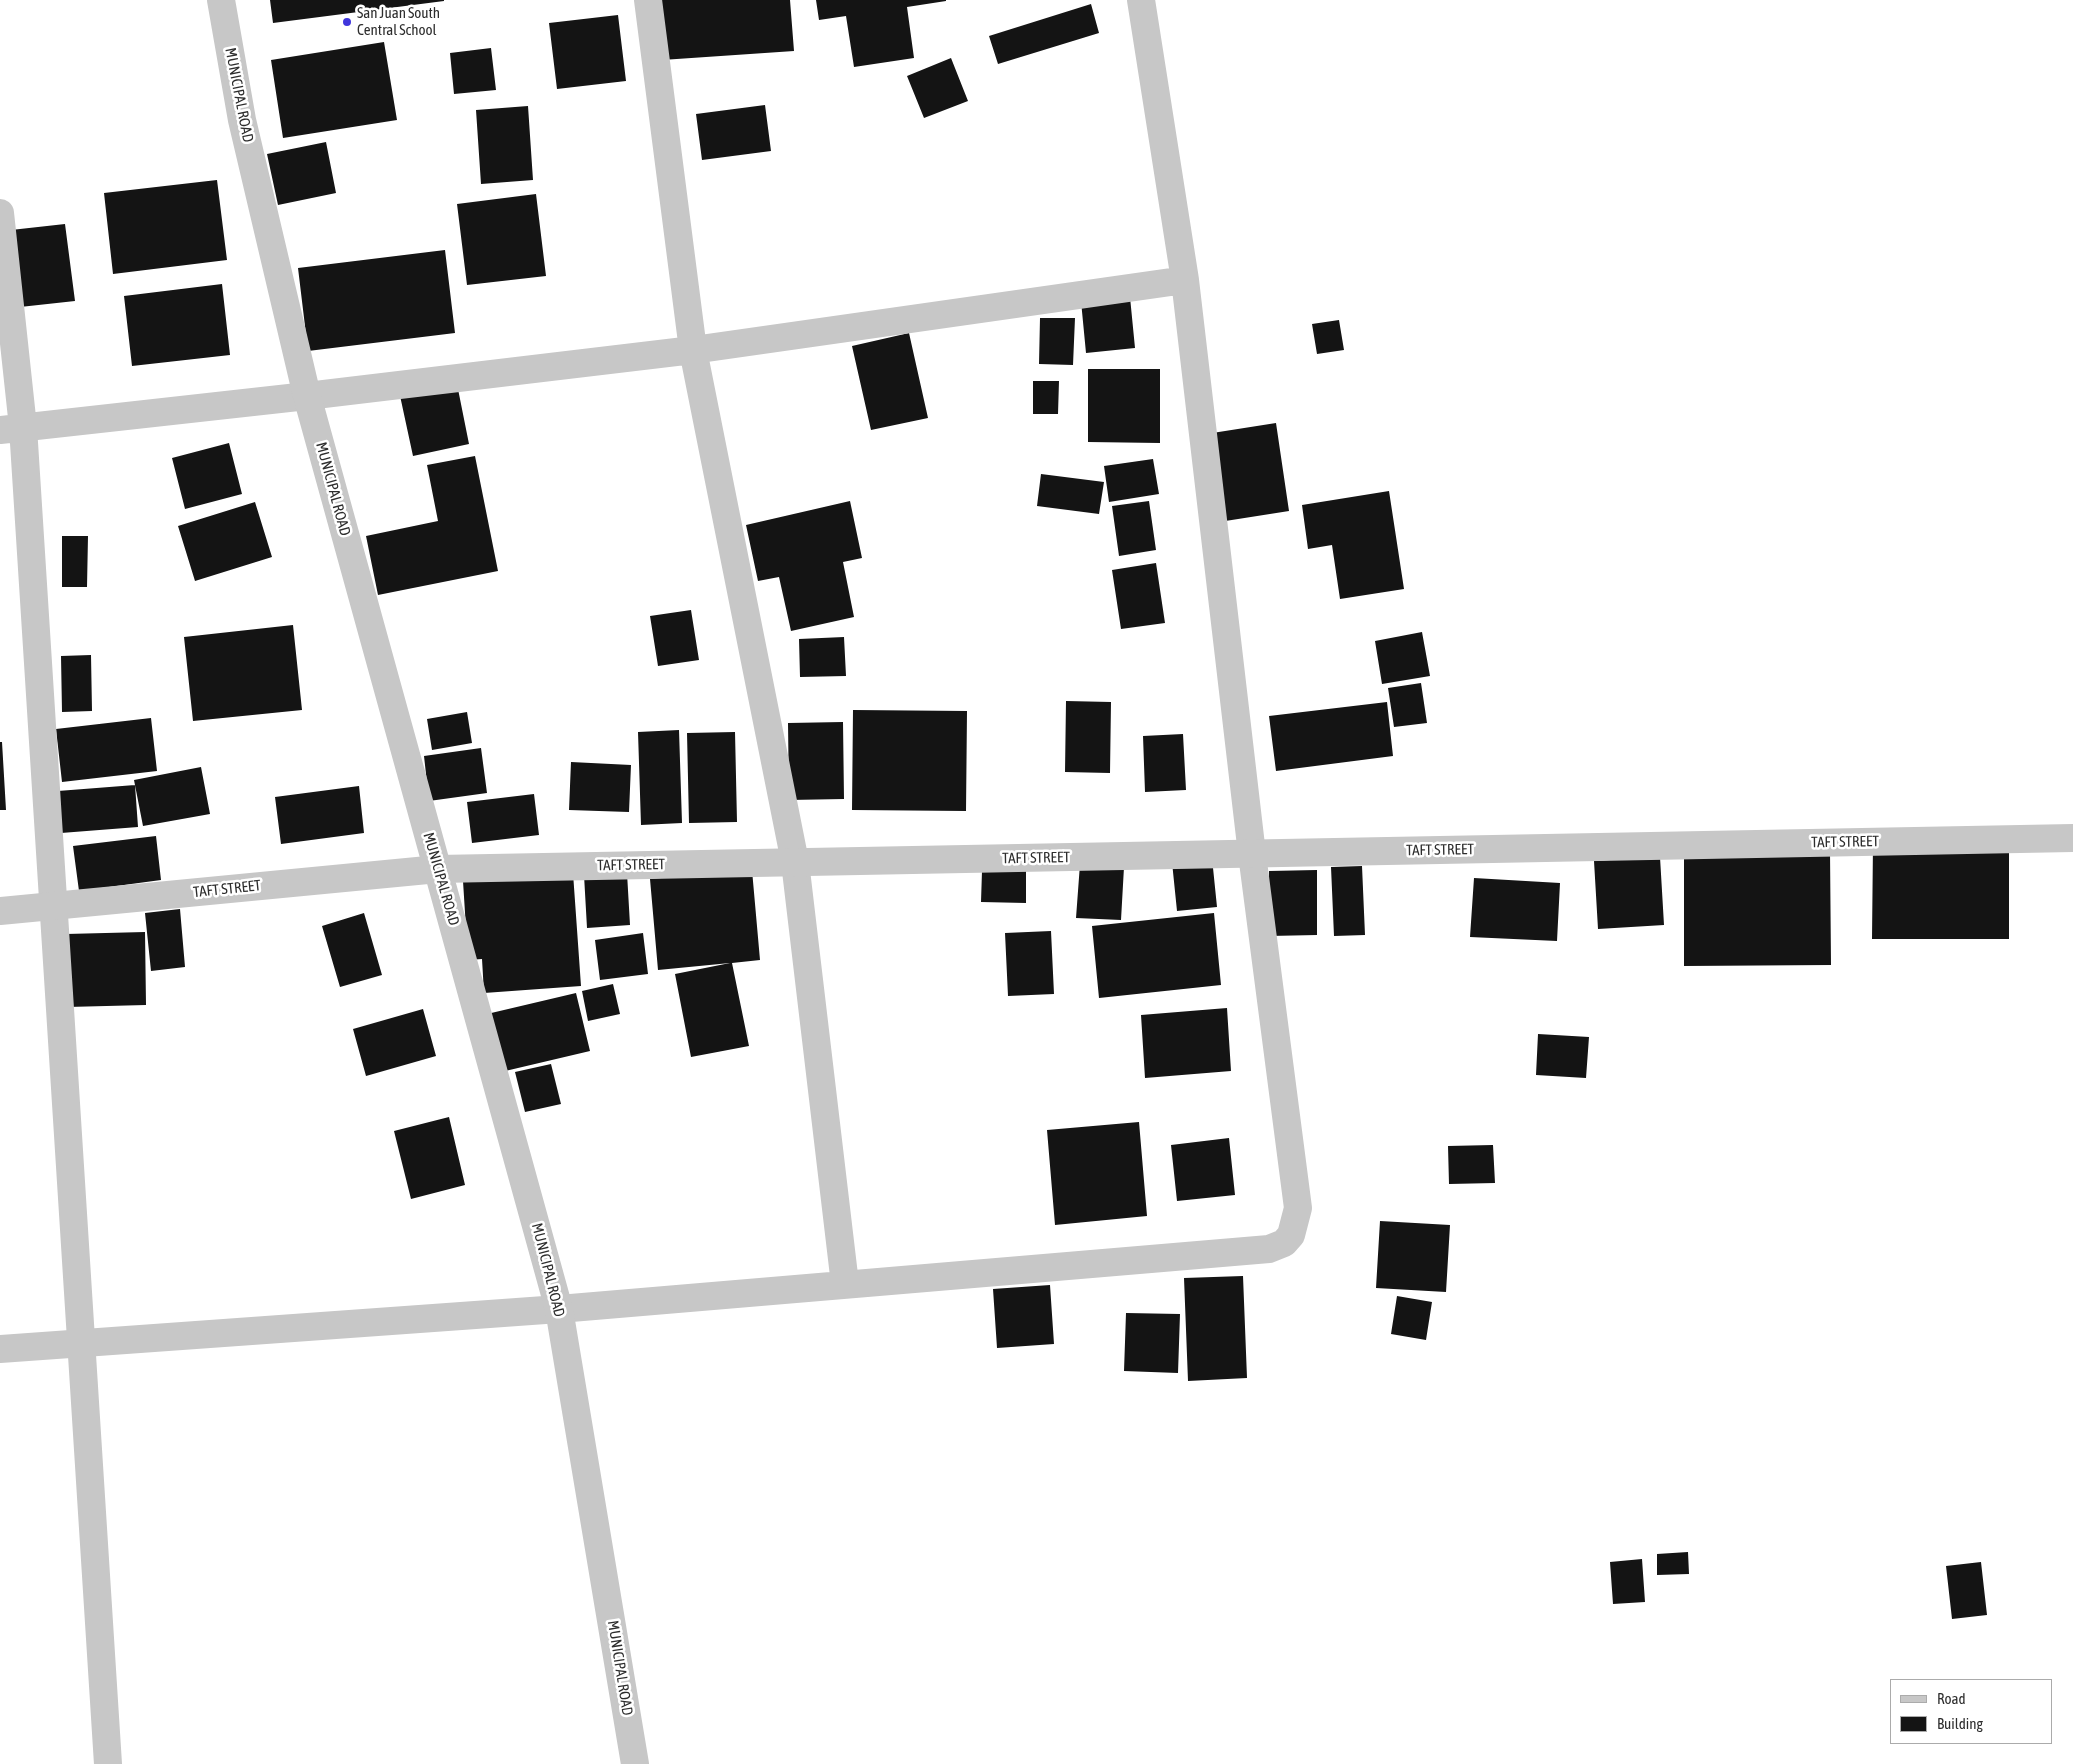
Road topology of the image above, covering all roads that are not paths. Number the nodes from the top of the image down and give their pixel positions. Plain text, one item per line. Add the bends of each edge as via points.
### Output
1 (221, 0) edge
2 (648, 0) edge
3 (1141, 0) edge
4 (0, 213) edge
5 (1185, 280) junction
6 (693, 350) junction
7 (307, 396) junction
8 (12, 429) edge
9 (2073, 838) edge
10 (1252, 854) junction
11 (796, 862) junction
12 (438, 869) junction
13 (53, 906) junction
14 (0, 911) edge
15 (845, 1284) junction
16 (560, 1309) junction
17 (80, 1344) junction
18 (0, 1350) edge
19 (108, 1764) edge
20 (635, 1764) edge

1 - 7 street, MUNICIPAL ROAD via 242,120
2 - 6 street
3 - 5 street
4 - 8 street
5 - 6 street
5 - 10 street
6 - 7 street
6 - 11 street
7 - 8 street
7 - 12 street, MUNICIPAL ROAD
8 - 13 street
9 - 10 street, TAFT STREET
10 - 11 street, TAFT STREET
10 - 15 street via 1298,1208 1291,1235 1284,1243 1269,1249
11 - 12 street, TAFT STREET
11 - 15 street
12 - 13 street, TAFT STREET
12 - 16 street, MUNICIPAL ROAD
13 - 14 street, TAFT STREET
13 - 17 street
15 - 16 street
16 - 17 street
16 - 20 street, MUNICIPAL ROAD
17 - 18 street
17 - 19 street

